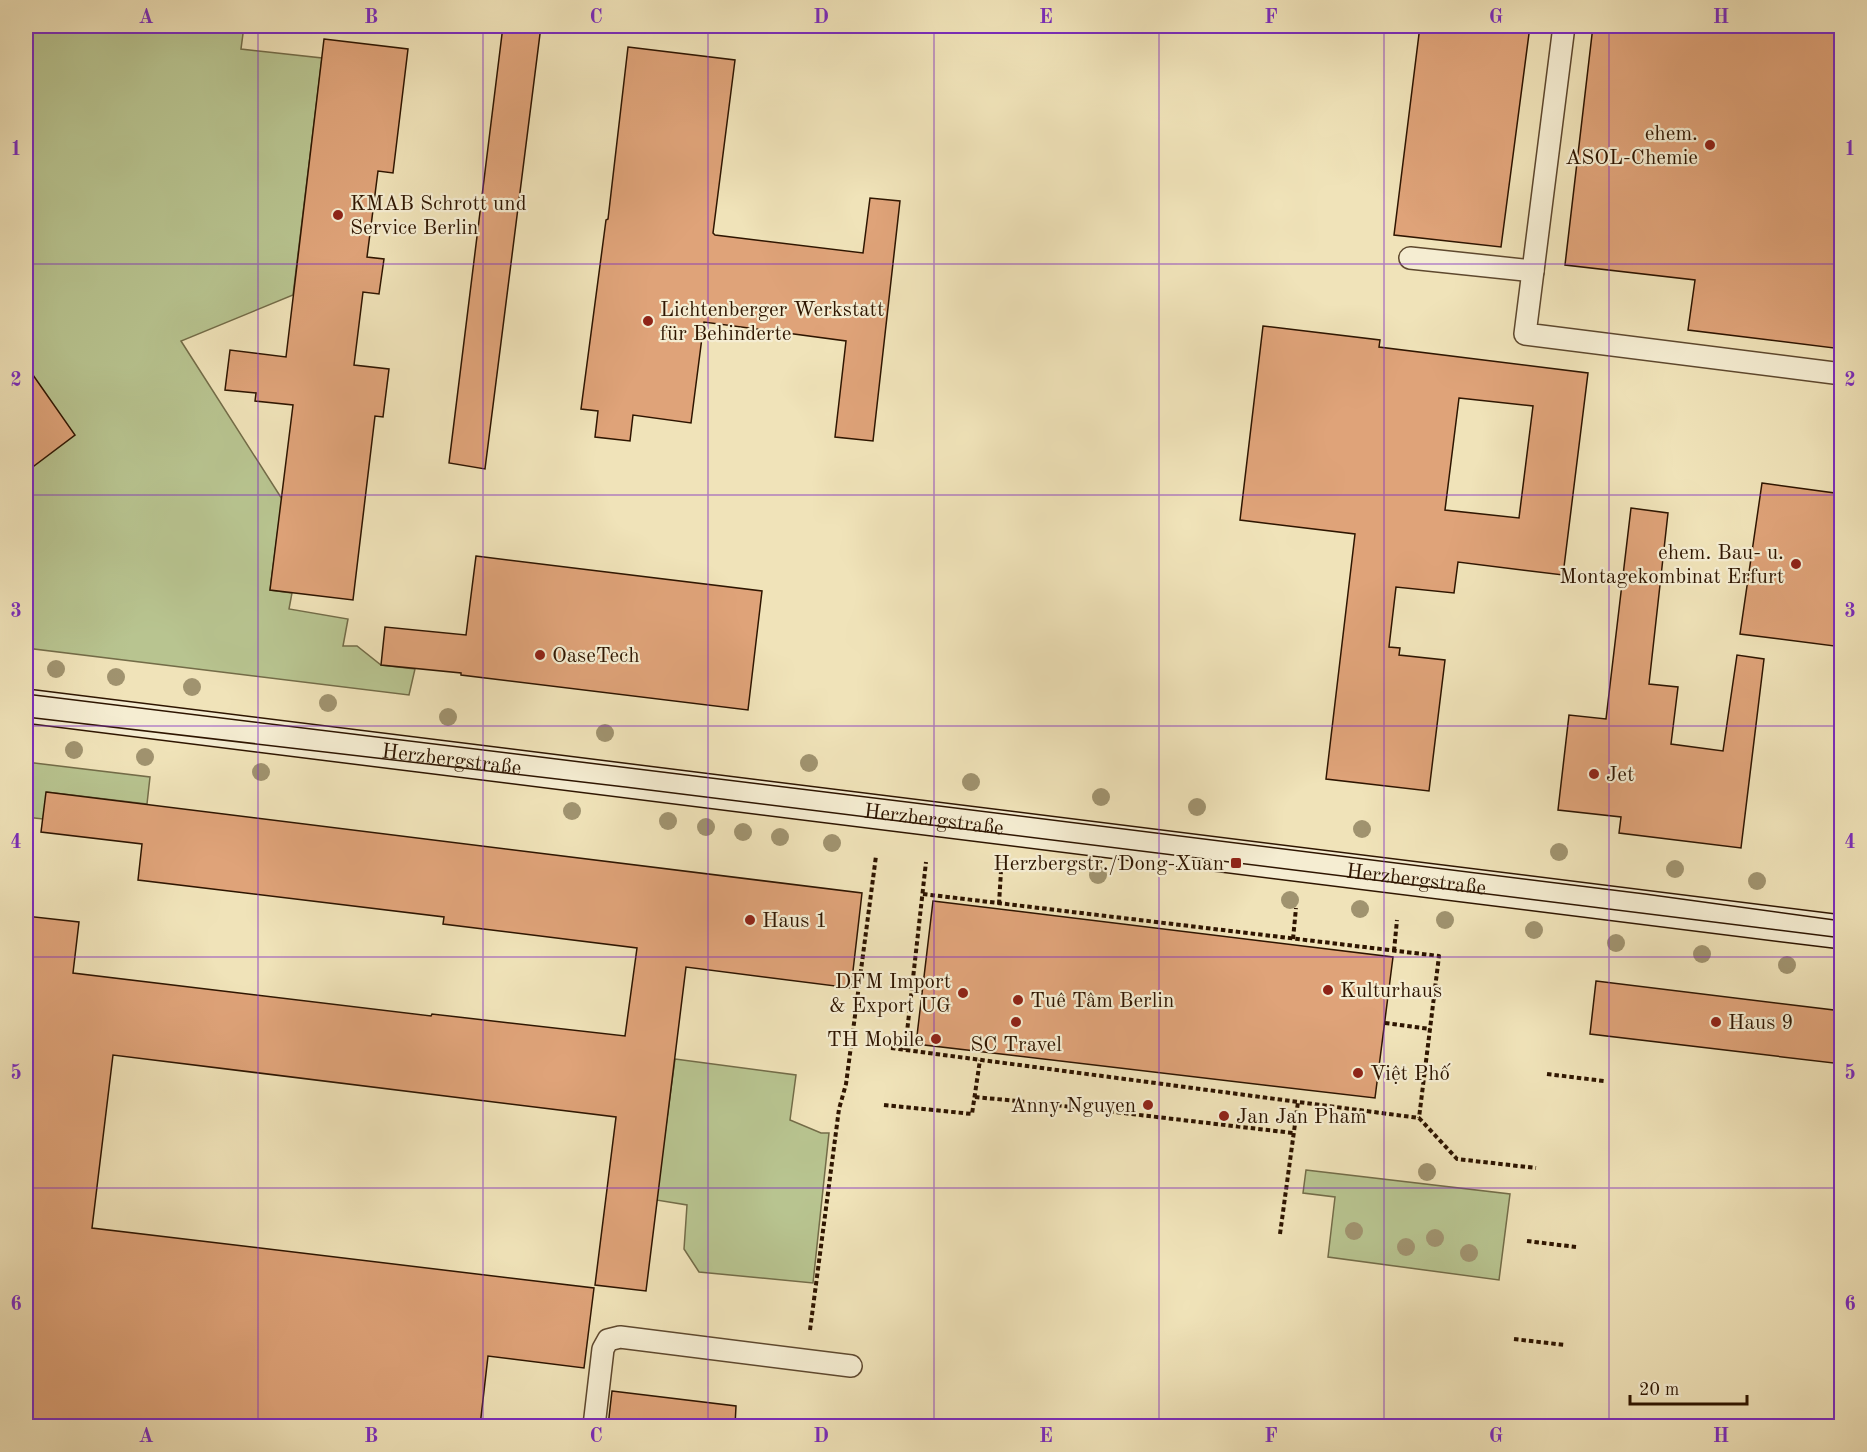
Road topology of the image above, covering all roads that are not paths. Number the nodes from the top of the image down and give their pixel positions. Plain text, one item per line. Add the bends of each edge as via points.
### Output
1 (1564, 26) edge
2 (1410, 258) dead end
3 (1533, 271) junction
4 (1842, 374) edge
5 (26, 706) edge
6 (1842, 932) edge
7 (851, 1366) dead end
8 (594, 1426) edge

1 - 3 lane
2 - 3 lane
3 - 4 lane via 1525,334
5 - 6 street, Herzbergstraße
7 - 8 lane via 620,1337 608,1340 603,1348

